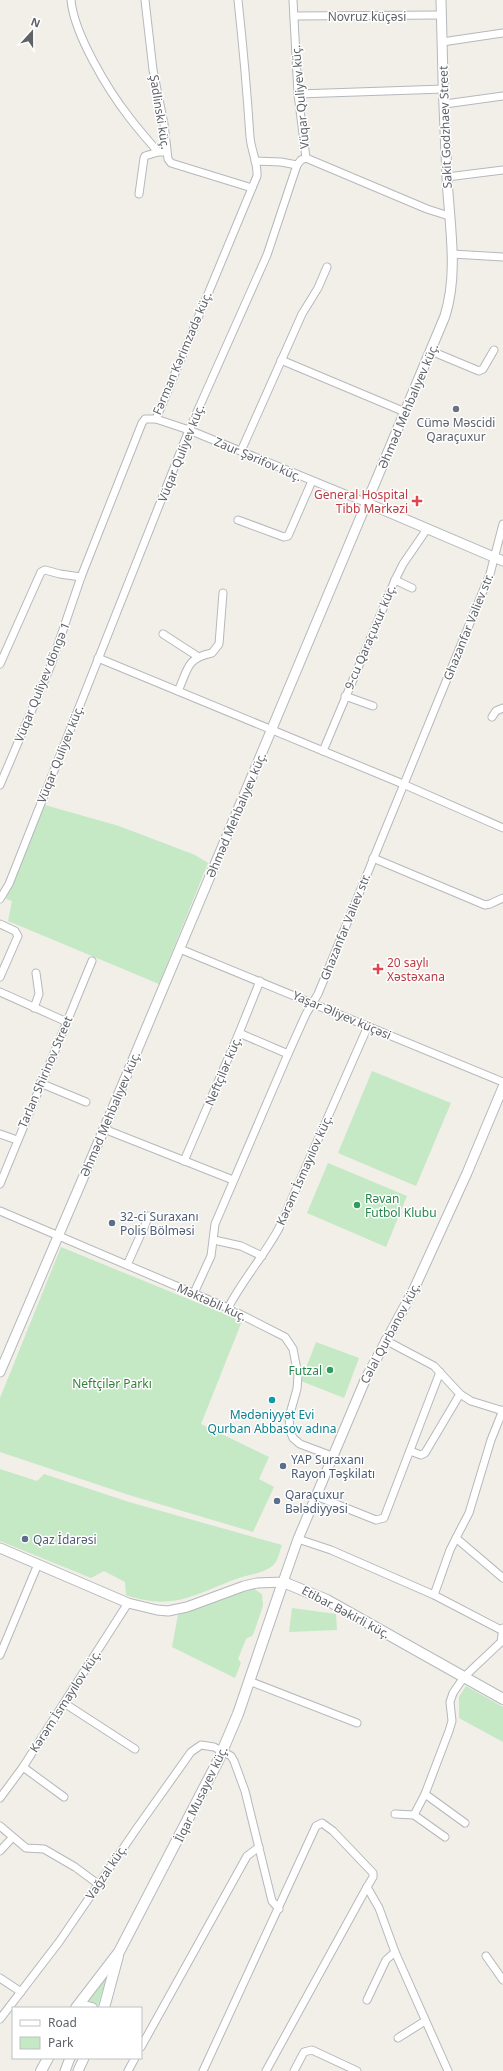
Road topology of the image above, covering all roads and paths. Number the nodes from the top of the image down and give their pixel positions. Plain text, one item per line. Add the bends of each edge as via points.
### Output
1 (71, 0) edge
2 (145, 0) edge
3 (238, 0) edge
4 (293, 0) edge
5 (441, 0) edge
6 (441, 15) junction
7 (294, 16) junction
8 (503, 33) edge
9 (442, 42) junction
10 (444, 89) junction
11 (298, 94) junction
12 (503, 96) edge
13 (445, 104) junction
14 (158, 152) junction
15 (166, 152) junction
16 (306, 158) junction
17 (255, 162) junction
18 (298, 166) junction
19 (503, 170) edge
20 (447, 177) junction
21 (252, 188) junction
22 (139, 194) dead end
23 (449, 216) junction
24 (452, 254) junction
25 (503, 257) edge
26 (327, 266) dead end
27 (494, 350) dead end
28 (431, 351) junction
29 (281, 360) junction
30 (405, 412) junction
31 (156, 419) junction
32 (189, 430) junction
33 (241, 451) junction
34 (312, 481) junction
35 (367, 503) junction
36 (238, 520) dead end
37 (503, 524) edge
38 (427, 529) junction
39 (494, 557) junction
40 (503, 561) edge
41 (81, 577) junction
42 (395, 580) junction
43 (412, 588) dead end
44 (223, 593) dead end
45 (163, 634) dead end
46 (197, 656) junction
47 (98, 658) junction
48 (0, 664) edge
49 (178, 691) junction
50 (345, 696) junction
51 (373, 706) dead end
52 (503, 708) edge
53 (492, 717) dead end
54 (272, 730) junction
55 (323, 751) junction
56 (403, 784) junction
57 (0, 785) edge
58 (503, 828) edge
59 (373, 858) junction
60 (0, 898) edge
61 (503, 898) edge
62 (0, 924) edge
63 (180, 949) junction
64 (92, 961) dead end
65 (36, 973) dead end
66 (0, 977) edge
67 (260, 981) junction
68 (0, 993) edge
69 (313, 1003) junction
70 (34, 1008) junction
71 (67, 1022) junction
72 (368, 1026) junction
73 (240, 1033) junction
74 (288, 1054) junction
75 (503, 1082) edge
76 (40, 1084) junction
77 (503, 1087) edge
78 (86, 1102) dead end
79 (104, 1130) junction
80 (0, 1134) edge
81 (17, 1140) junction
82 (184, 1161) junction
83 (233, 1180) junction
84 (0, 1184) edge
85 (0, 1211) edge
86 (149, 1216) dead end
87 (59, 1236) junction
88 (214, 1240) junction
89 (262, 1256) junction
90 (127, 1265) junction
91 (194, 1293) junction
92 (228, 1308) junction
93 (385, 1340) junction
94 (0, 1372) edge
95 (440, 1372) junction
96 (460, 1394) junction
97 (503, 1411) edge
98 (410, 1452) junction
99 (332, 1456) junction
100 (316, 1496) junction
101 (456, 1538) junction
102 (298, 1539) junction
103 (0, 1548) edge
104 (38, 1564) junction
105 (503, 1578) edge
106 (283, 1582) junction
107 (434, 1595) junction
108 (128, 1604) junction
109 (503, 1630) edge
110 (0, 1655) edge
111 (464, 1676) junction
112 (249, 1681) junction
113 (503, 1699) edge
114 (64, 1703) junction
115 (358, 1723) dead end
116 (134, 1749) dead end
117 (222, 1751) junction
118 (23, 1767) junction
119 (425, 1794) junction
120 (0, 1798) edge
121 (64, 1798) dead end
122 (396, 1814) dead end
123 (414, 1815) junction
124 (465, 1824) dead end
125 (0, 1826) edge
126 (445, 1837) dead end
127 (12, 1838) junction
128 (259, 1847) junction
129 (0, 1851) edge
130 (98, 1884) junction
131 (366, 1887) junction
132 (279, 1909) junction
133 (119, 1952) junction
134 (395, 1952) junction
135 (486, 1956) dead end
136 (0, 1978) edge
137 (503, 1980) edge
138 (21, 1992) junction
139 (367, 2000) dead end
140 (78, 2007) edge
141 (104, 2007) edge
142 (0, 2019) edge
143 (425, 2021) junction
144 (398, 2038) dead end
145 (142, 2045) edge
146 (48, 2059) edge
147 (70, 2059) edge
148 (84, 2059) edge
149 (134, 2059) edge
150 (41, 2071) edge
151 (65, 2071) edge
152 (78, 2071) edge
153 (128, 2071) edge
154 (203, 2071) edge
155 (266, 2071) edge
156 (294, 2071) edge
157 (357, 2071) edge
158 (448, 2071) edge

1 - 14 street via 79,33 97,67 128,116
2 - 15 street, Şadlinski küç.
3 - 17 street, Fərman Kərimzadə küç. via 249,100 250,138
4 - 7 street, Vüqar Quliyev küç.
5 - 6 street, Sakit Godzhaev Street
6 - 7 street, Novruz küçəsi
6 - 9 street, Sakit Godzhaev Street
7 - 11 street, Vüqar Quliyev küç.
8 - 9 street
9 - 10 street, Sakit Godzhaev Street
10 - 11 street
10 - 13 street, Sakit Godzhaev Street
11 - 16 street, Vüqar Quliyev küç.
12 - 13 street
13 - 20 street, Sakit Godzhaev Street
14 - 15 street
14 - 22 street via 144,158
15 - 21 street, Şadlinski küç. via 171,162
16 - 18 street, Vüqar Quliyev küç. via 301,160
16 - 23 street
17 - 18 street via 281,162
17 - 21 street, Fərman Kərimzadə küç. via 257,176
18 - 32 street, Vüqar Quliyev küç. via 267,255
19 - 20 street
20 - 23 street, Sakit Godzhaev Street
21 - 31 street, Fərman Kərimzadə küç.
23 - 24 street, Sakit Godzhaev Street
24 - 25 street
24 - 28 street, Əhməd Mehbalıyev küç. via 449,305
26 - 29 street
27 - 28 street via 479,371
28 - 30 street, Əhməd Mehbalıyev küç.
29 - 30 street
29 - 33 street
30 - 35 street, Əhməd Mehbalıyev küç.
31 - 32 street, Zaur Şərifov küç.
31 - 41 street, Fərman Kərimzadə küç. via 144,419 142,423
32 - 33 street, Zaur Şərifov küç.
32 - 47 street, Vüqar Quliyev küç.
33 - 34 street, Zaur Şərifov küç.
34 - 35 street, Zaur Şərifov küç.
34 - 36 street via 288,536 284,537
35 - 38 street, Zaur Şərifov küç.
35 - 54 street, Əhməd Mehbalıyev küç.
37 - 39 street, Ghazanfar Valiev str.
38 - 39 street, Zaur Şərifov küç.
38 - 42 street, 9-cu Qaraçuxur küç. via 402,564
39 - 40 street, Zaur Şərifov küç.
39 - 56 street, Ghazanfar Valiev str. via 490,574
41 - 48 street via 45,570 41,572
41 - 57 street, Vüqar Quliyev döngə 1 via 51,665
42 - 43 street
42 - 50 street, 9-cu Qaraçuxur küç.
44 - 46 street via 219,644 212,654
45 - 46 street
46 - 49 street
47 - 49 street
47 - 60 street, Vüqar Quliyev küç. via 9,884
49 - 54 street
50 - 51 street
50 - 55 street, 9-cu Qaraçuxur küç.
52 - 53 street via 496,711
54 - 55 street
54 - 63 street, Əhməd Mehbalıyev küç.
55 - 56 street
56 - 58 street
56 - 59 street, Ghazanfar Valiev str.
59 - 61 street via 485,905
59 - 69 street, Ghazanfar Valiev str.
62 - 66 street via 18,936
63 - 67 street, Yaşar Əliyev küçəsi
63 - 79 street, Əhməd Mehbalıyev küç.
64 - 71 street, Tarlan Shirinov Street
65 - 70 street via 38,994
67 - 69 street, Yaşar Əliyev küçəsi
67 - 73 street, Neftçilər küç.
68 - 70 street
69 - 72 street, Yaşar Əliyev küçəsi
69 - 74 street, Ghazanfar Valiev str.
70 - 71 street
71 - 76 street, Tarlan Shirinov Street
72 - 75 street, Yaşar Əliyev küçəsi
72 - 89 street, Kərəm İsmayılov küç. via 279,1228
73 - 74 street
73 - 82 street, Neftçilər küç.
74 - 83 street, Ghazanfar Valiev str.
76 - 78 street
76 - 81 street, Tarlan Shirinov Street
77 - 93 street, Cəlal Qurbanov küç. via 414,1289
79 - 82 street
79 - 87 street, Əhməd Mehbalıyev küç.
80 - 81 street
81 - 84 street, Tarlan Shirinov Street
82 - 83 street
83 - 88 street, Ghazanfar Valiev str. via 215,1224
85 - 87 street, Məktəbli küç.
86 - 90 street
87 - 90 street, Məktəbli küç.
87 - 94 street, Əhməd Mehbalıyev küç.
88 - 89 street via 242,1246
88 - 91 street, Ghazanfar Valiev str. via 211,1256
89 - 92 street, Kərəm İsmayılov küç.
90 - 91 street, Məktəbli küç.
91 - 92 street, Məktəbli küç.
92 - 99 street, Məktəbli küç. via 274,1330 290,1342 296,1357 298,1375 289,1417 290,1431 300,1444
93 - 95 street via 429,1363
93 - 99 street, Cəlal Qurbanov küç.
95 - 96 street
95 - 98 street
96 - 97 street via 471,1401
96 - 98 street via 425,1453 421,1455
97 - 101 street via 491,1440 469,1513
98 - 100 street via 381,1520
99 - 100 street, Cəlal Qurbanov küç.
100 - 102 street, Cəlal Qurbanov küç.
101 - 105 street
101 - 107 street
102 - 106 street, Cəlal Qurbanov küç.
102 - 107 street via 331,1550
103 - 104 street, Etibar Bəkirli küç.
104 - 108 street, Etibar Bəkirli küç.
104 - 110 street
106 - 108 street, Etibar Bəkirli küç. via 244,1586 178,1609 157,1610
106 - 111 main road, Etibar Bəkirli küç. via 327,1600
106 - 112 main road, İlqar Musayev küç.
107 - 109 street
108 - 114 street, Kərəm İsmayılov küç.
109 - 111 street via 501,1642
111 - 113 main road, Etibar Bəkirli küç.
111 - 119 street via 451,1697 452,1721
112 - 115 street
112 - 117 main road, İlqar Musayev küç.
114 - 116 street
114 - 118 street, Kərəm İsmayılov küç.
117 - 128 street via 234,1761 245,1791
117 - 130 street, Vağzal küç. via 202,1745 191,1752
117 - 133 main road, İlqar Musayev küç.
118 - 120 street, Kərəm İsmayılov küç.
118 - 121 street
119 - 123 street
119 - 124 street
122 - 123 street
123 - 126 street
125 - 127 street
127 - 129 street
127 - 130 street via 26,1848 44,1848
128 - 132 street via 272,1901
128 - 145 street via 247,1856
130 - 138 street, Vağzal küç. via 60,1942
131 - 132 street via 373,1873 326,1825 319,1824
131 - 134 street via 379,1908
131 - 155 street
132 - 154 street
133 - 140 main road
133 - 141 main road
134 - 139 street via 386,1960
134 - 143 street
135 - 137 street
136 - 138 street
138 - 142 street, Vağzal küç.
143 - 144 street
143 - 158 street
146 - 150 main road
147 - 151 street
148 - 152 street
149 - 153 street
156 - 157 street via 307,2050

